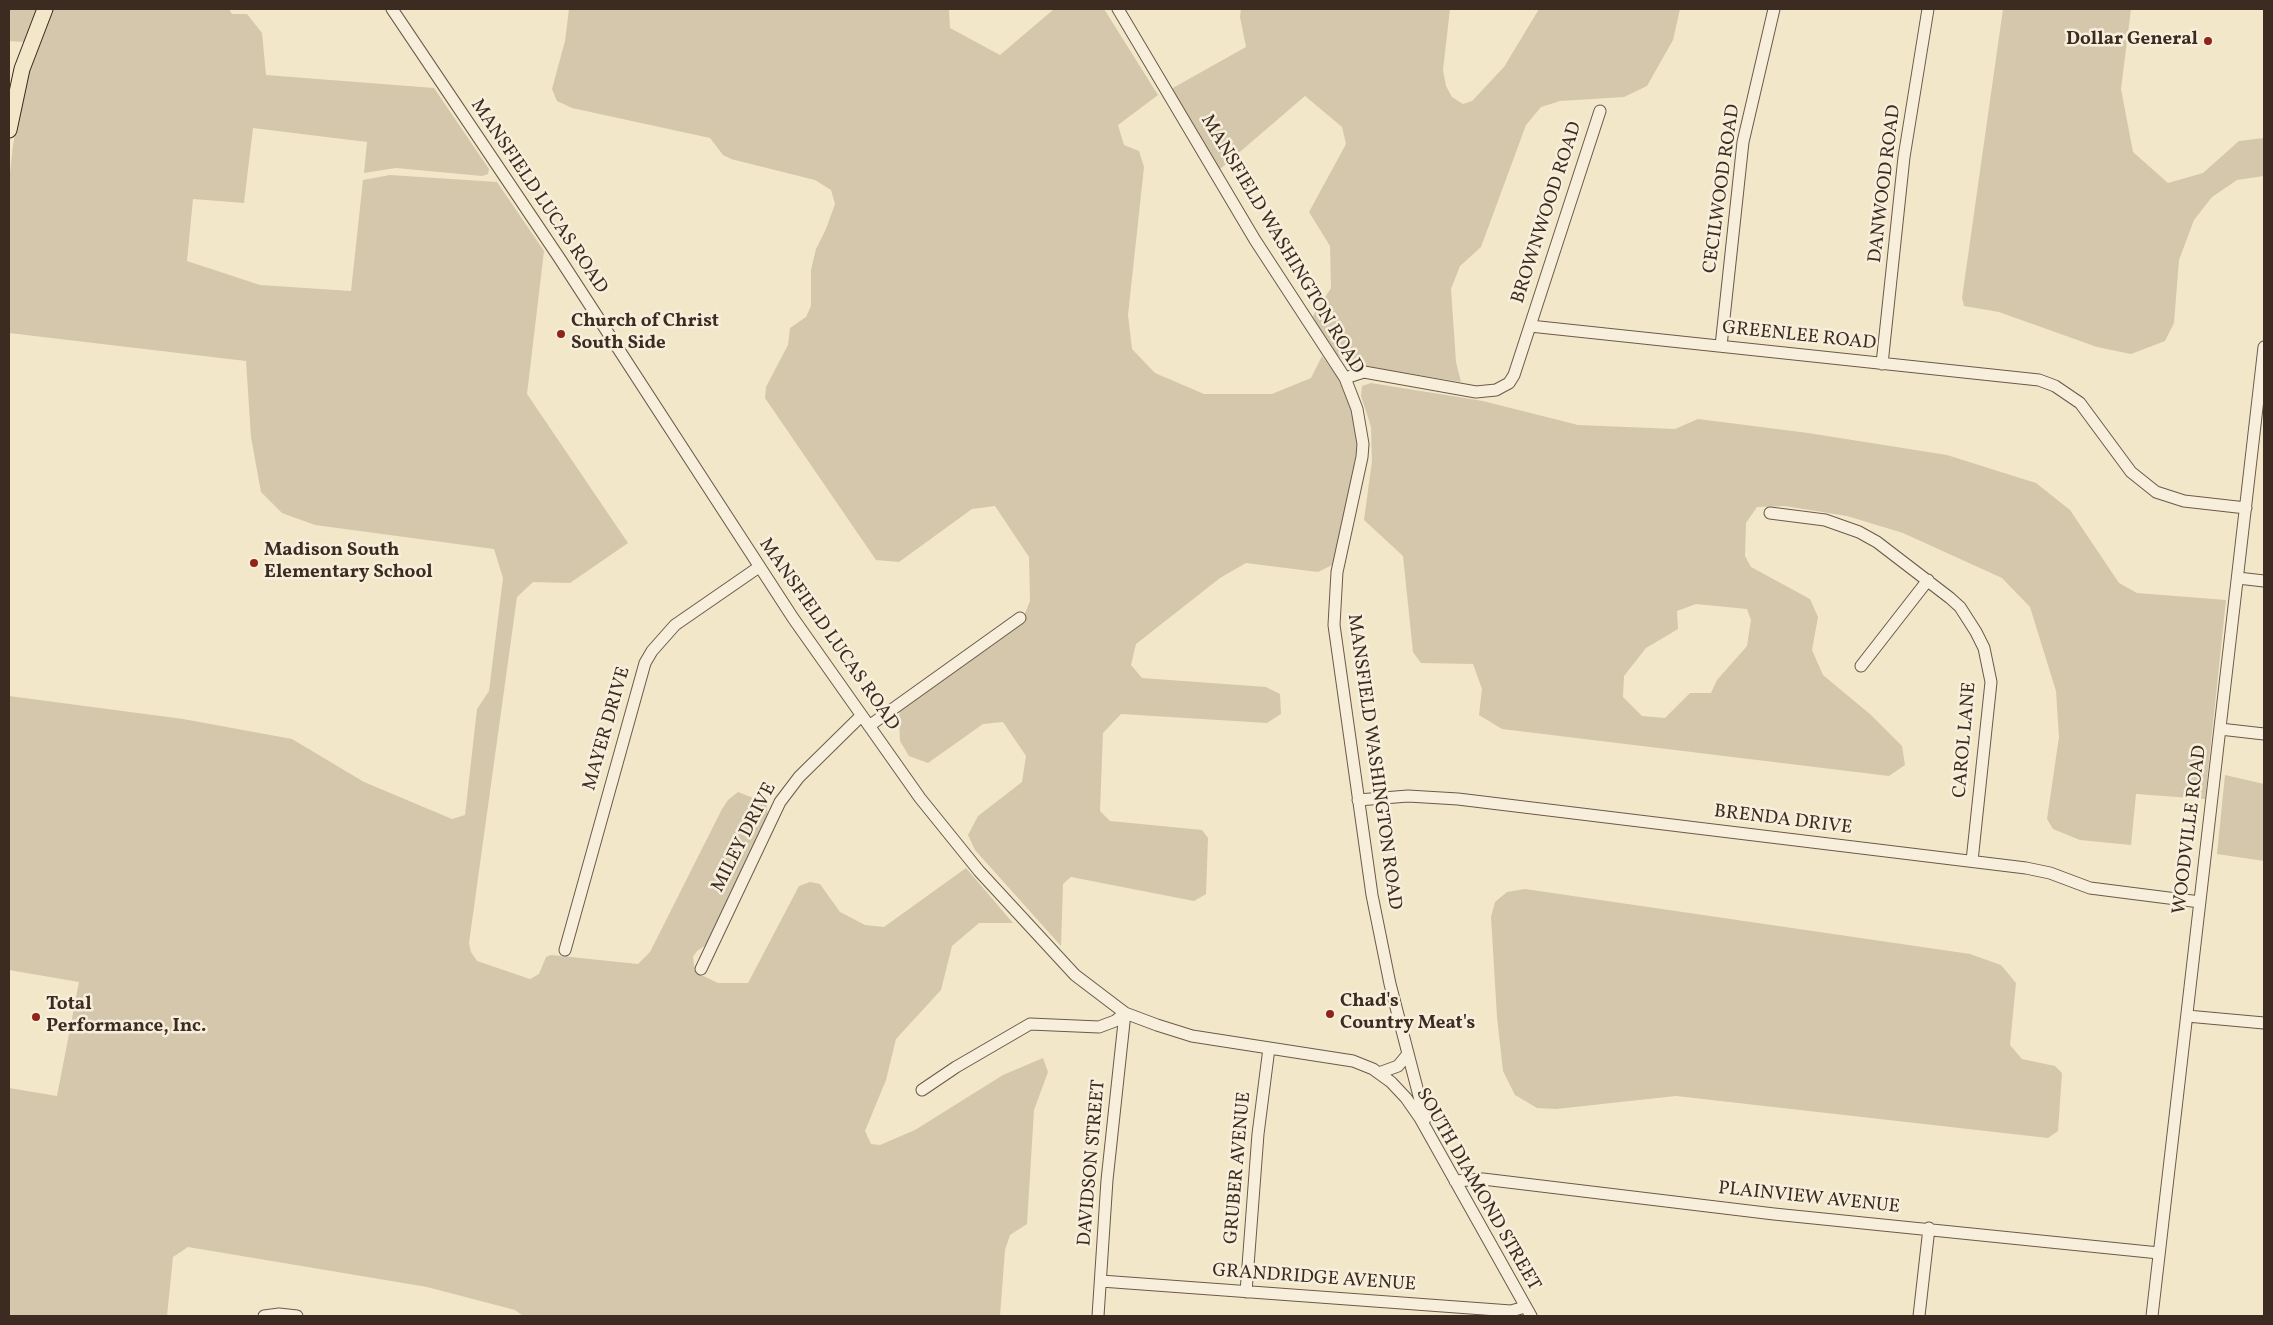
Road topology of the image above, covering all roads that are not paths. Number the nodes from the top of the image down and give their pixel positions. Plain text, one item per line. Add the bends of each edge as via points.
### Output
1 (45, 9) edge
2 (392, 9) edge
3 (1118, 9) edge
4 (1774, 9) edge
5 (1928, 9) edge
6 (1600, 111) dead end
7 (9, 130) edge
8 (1530, 326) junction
9 (1722, 346) junction
10 (2264, 347) edge
11 (1882, 364) junction
12 (1345, 378) junction
13 (2259, 445) edge
14 (2246, 508) junction
15 (1770, 513) dead end
16 (758, 567) junction
17 (2238, 578) junction
18 (1928, 580) junction
19 (2264, 581) edge
20 (1020, 618) dead end
21 (1862, 666) dead end
22 (861, 716) junction
23 (869, 726) junction
24 (2220, 729) junction
25 (2264, 734) edge
26 (1358, 800) junction
27 (1972, 861) junction
28 (2200, 902) junction
29 (565, 950) dead end
30 (701, 969) dead end
31 (1125, 1012) junction
32 (2187, 1016) junction
33 (2264, 1023) edge
34 (1269, 1048) junction
35 (1407, 1055) junction
36 (1379, 1073) junction
37 (1391, 1082) joint
38 (922, 1090) dead end
39 (1428, 1133) junction
40 (1455, 1182) junction
41 (1929, 1228) junction
42 (2159, 1253) junction
43 (1101, 1281) junction
44 (1246, 1292) junction
45 (1528, 1312) edge
46 (264, 1316) edge
47 (297, 1316) edge
48 (1098, 1316) edge
49 (1919, 1316) edge
50 (2152, 1316) edge

1 - 7 main road via 22,69
2 - 16 street, MANSFIELD LUCAS ROAD via 560,259
3 - 12 street, MANSFIELD WASHINGTON ROAD via 1255,240
4 - 9 street, CECILWOOD ROAD via 1743,142
5 - 11 street, DANWOOD ROAD via 1904,157
6 - 8 street, BROWNWOOD ROAD
8 - 9 street, GREENLEE ROAD
8 - 12 street via 1514,375 1504,388 1464,391 1364,372
9 - 11 street, GREENLEE ROAD
10 - 13 street, WOODVILLE ROAD
11 - 14 street, GREENLEE ROAD via 2021,377 2055,386 2080,403 2143,484 2184,501
12 - 26 street, MANSFIELD WASHINGTON ROAD via 1363,444 1337,572 1334,609
13 - 14 street, WOODVILLE ROAD
14 - 17 street, WOODVILLE ROAD
15 - 18 street, CAROL LANE via 1824,520 1860,532
16 - 22 street, MANSFIELD LUCAS ROAD
16 - 29 street, MAYER DRIVE via 675,625 645,663
17 - 19 street
17 - 24 street, WOODVILLE ROAD
18 - 21 street
18 - 27 street, CAROL LANE via 1968,618 1984,648 1988,665 1989,700
20 - 23 street
22 - 23 street, MANSFIELD LUCAS ROAD
22 - 30 street, MILEY DRIVE via 799,777 780,802
23 - 31 street, MANSFIELD LUCAS ROAD via 938,822 1019,916 1075,975
24 - 25 street
24 - 28 street, WOODVILLE ROAD
26 - 27 street, BRENDA DRIVE via 1408,796 1458,799
26 - 35 street, MANSFIELD WASHINGTON ROAD via 1380,936
27 - 28 street, BRENDA DRIVE via 2050,873 2102,890
28 - 32 street, WOODVILLE ROAD
31 - 34 street, MANSFIELD LUCAS ROAD via 1192,1036
31 - 38 street via 1115,1021 1099,1027 1030,1024
31 - 43 street, DAVIDSON STREET via 1107,1180
32 - 33 street
32 - 42 street, WOODVILLE ROAD
34 - 36 street, MANSFIELD LUCAS ROAD via 1353,1061
34 - 44 street, GRUBER AVENUE via 1258,1134
35 - 36 street via 1398,1066
35 - 39 street, MANSFIELD WASHINGTON ROAD
36 - 37 street, MANSFIELD LUCAS ROAD
37 - 39 street, SOUTH DIAMOND STREET via 1412,1106
39 - 40 street, SOUTH DIAMOND STREET
40 - 41 street, PLAINVIEW AVENUE via 1483,1179 1774,1214
40 - 45 street, SOUTH DIAMOND STREET
41 - 42 street, PLAINVIEW AVENUE
41 - 49 street
42 - 50 street, WOODVILLE ROAD
43 - 44 street, GRANDRIDGE AVENUE
43 - 48 street, DAVIDSON STREET
44 - 45 street, GRANDRIDGE AVENUE
46 - 47 street

